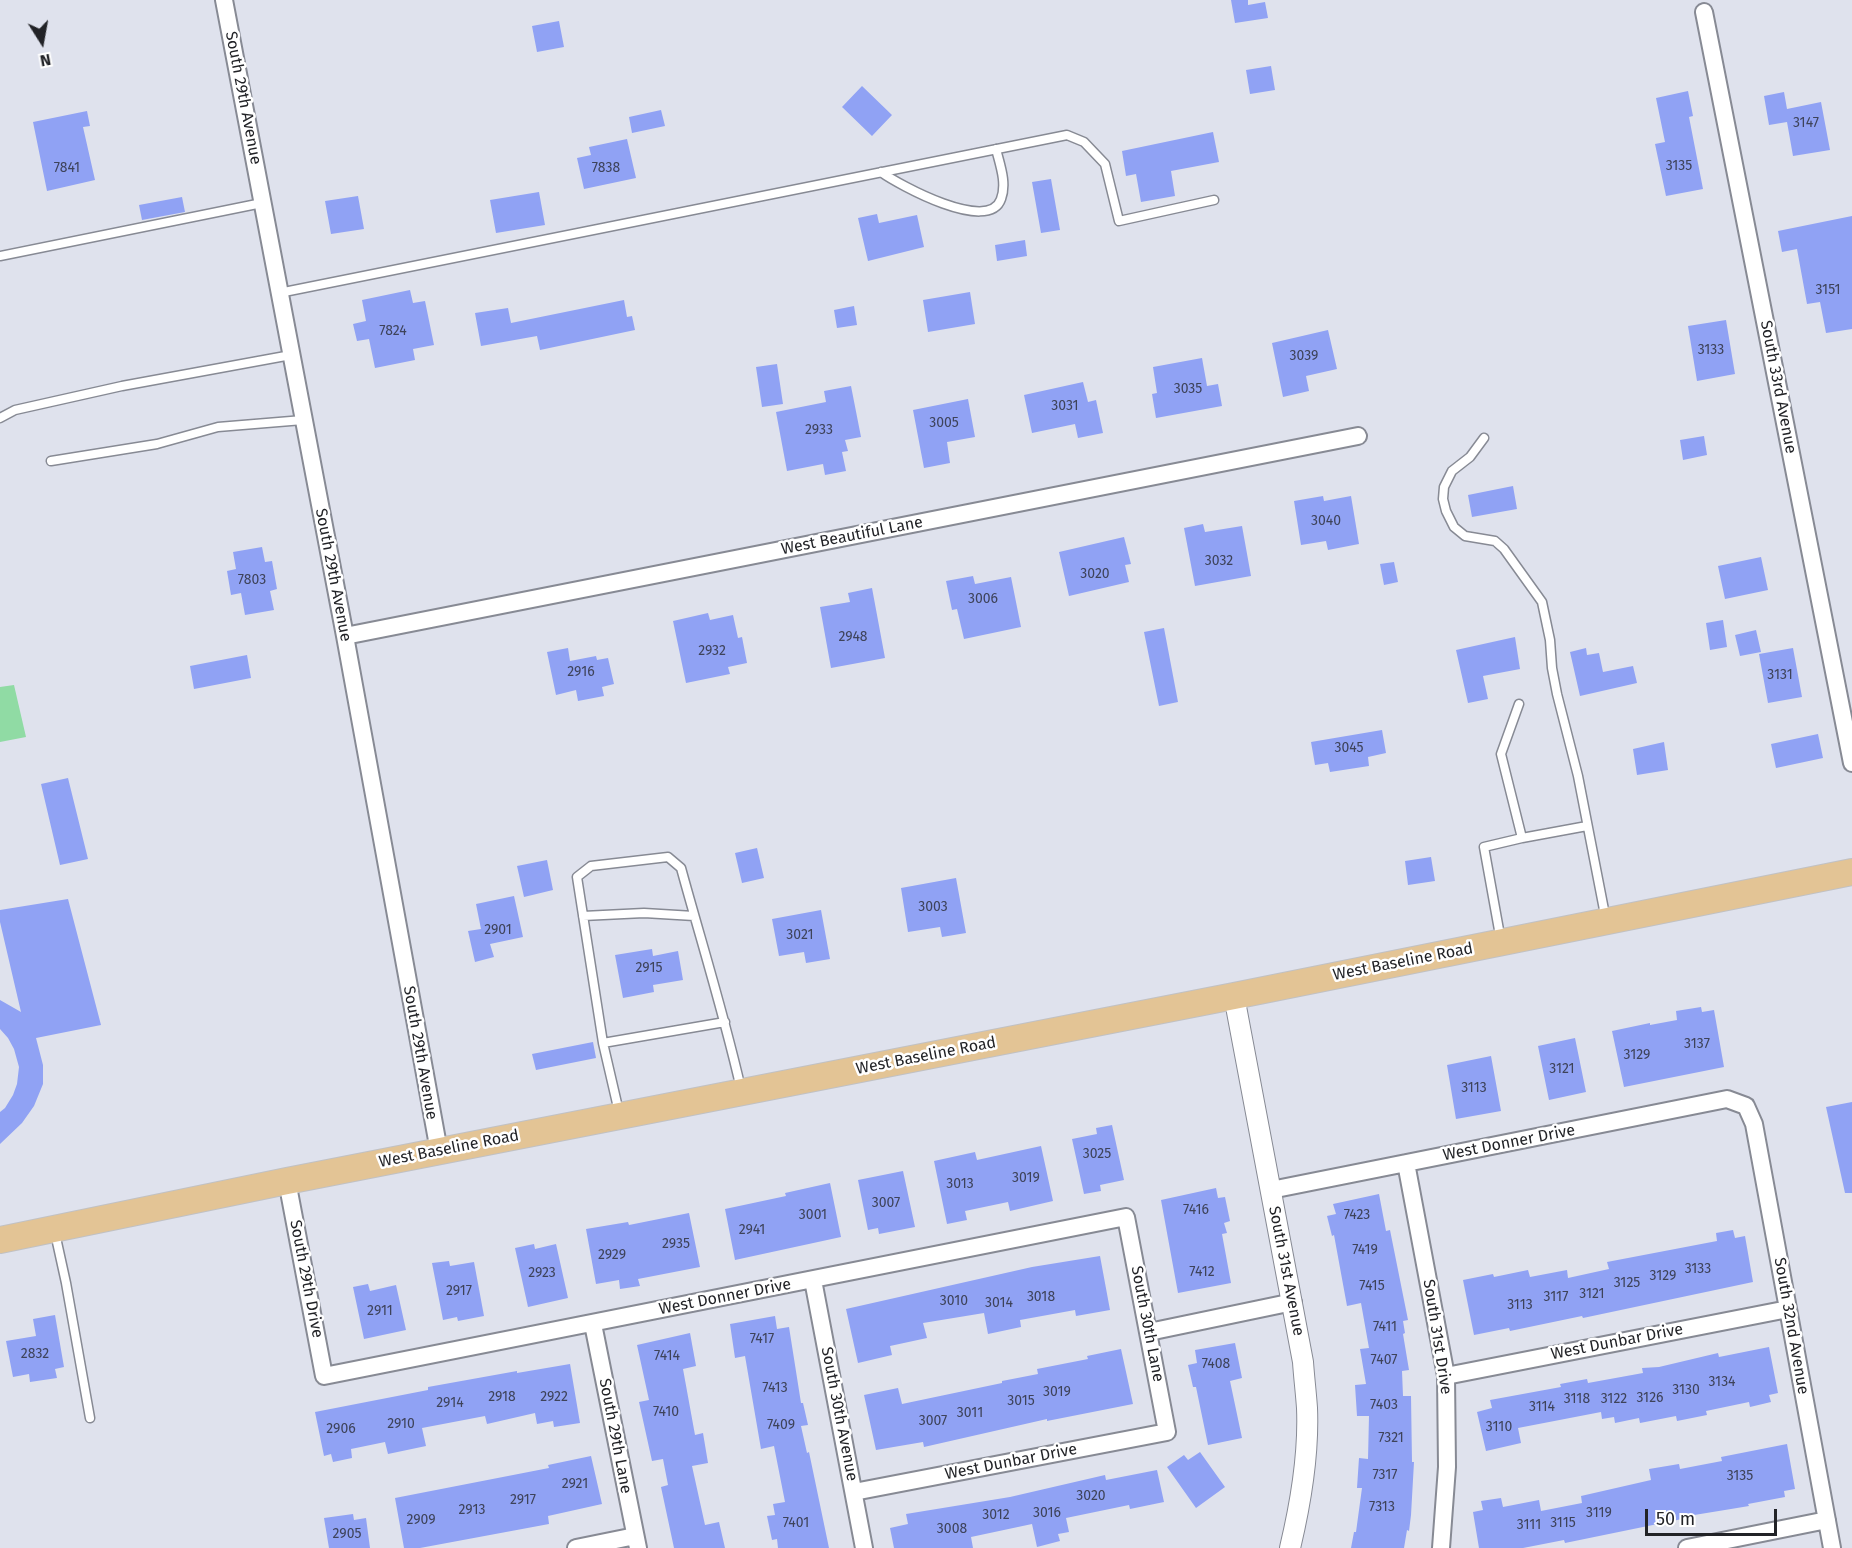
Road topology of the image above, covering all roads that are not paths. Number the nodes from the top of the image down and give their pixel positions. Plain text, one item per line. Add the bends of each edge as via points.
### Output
1 (224, 0) edge
2 (1704, 12) dead end
3 (996, 149) junction
4 (880, 172) junction
5 (1214, 200) dead end
6 (262, 203) junction
7 (0, 256) edge
8 (278, 293) junction
9 (291, 355) junction
10 (0, 418) edge
11 (303, 420) junction
12 (1358, 436) dead end
13 (1484, 438) dead end
14 (51, 461) dead end
15 (345, 636) junction
16 (1519, 704) dead end
17 (1852, 763) edge
18 (1587, 826) junction
19 (1522, 838) junction
20 (1852, 872) edge
21 (583, 916) junction
22 (694, 916) junction
23 (1606, 921) junction
24 (1501, 942) junction
25 (1234, 996) junction
26 (725, 1022) junction
27 (603, 1043) junction
28 (741, 1092) junction
29 (1746, 1106) joint
30 (620, 1116) junction
31 (439, 1151) junction
32 (1406, 1163) junction
33 (287, 1181) junction
34 (1271, 1190) junction
35 (1126, 1217) joint
36 (54, 1229) junction
37 (0, 1240) edge
38 (813, 1280) junction
39 (1293, 1302) junction
40 (1788, 1309) junction
41 (593, 1323) junction
42 (1149, 1332) junction
43 (324, 1376) joint
44 (1446, 1376) junction
45 (90, 1418) dead end
46 (1167, 1432) joint
47 (854, 1492) junction
48 (1827, 1520) junction
49 (636, 1542) edge
50 (576, 1548) edge
51 (864, 1548) edge
52 (1290, 1548) edge
53 (1441, 1548) edge
54 (1687, 1548) edge
55 (1832, 1548) edge

1 - 6 street, South 29th Avenue
2 - 17 street, South 33rd Avenue
3 - 4 lane
3 - 4 lane via 1004,184 1000,201 991,210 975,212 918,194
3 - 5 lane via 1067,135 1084,142 1105,164 1119,221
4 - 8 lane
6 - 7 lane
6 - 8 street, South 29th Avenue
8 - 9 street, South 29th Avenue
9 - 10 lane via 122,386 15,410
9 - 11 street, South 29th Avenue
11 - 14 lane via 218,427 157,444
11 - 15 street, South 29th Avenue
12 - 15 street, West Beautiful Lane
13 - 18 lane via 1470,457 1452,471 1444,487 1446,511 1465,536 1495,542 1504,549 1542,602 1557,694
15 - 31 street, South 29th Avenue
16 - 19 lane via 1501,754
18 - 19 lane
18 - 23 lane
19 - 24 lane via 1484,847
20 - 23 main road, West Baseline Road
21 - 22 lane
21 - 22 lane via 577,877 591,866 668,857 681,867
21 - 27 lane
22 - 26 lane
23 - 24 main road, West Baseline Road
24 - 25 main road, West Baseline Road
25 - 28 main road, West Baseline Road
25 - 34 street, South 31st Avenue
26 - 27 lane
26 - 28 lane
27 - 30 lane
28 - 30 main road, West Baseline Road
29 - 32 street, West Donner Drive via 1727,1099
29 - 40 street, South 32nd Avenue via 1754,1124
30 - 31 main road, West Baseline Road
31 - 33 main road, West Baseline Road
32 - 34 street, West Donner Drive
32 - 44 street, South 31st Drive
33 - 36 main road, West Baseline Road
33 - 43 street, South 29th Drive
34 - 39 street, South 31st Avenue
35 - 38 street, West Donner Drive
35 - 42 street, South 30th Lane
36 - 37 main road, West Baseline Road
36 - 45 lane
38 - 41 street, West Donner Drive
38 - 47 street, South 30th Avenue
39 - 42 street
39 - 52 street, South 31st Avenue via 1307,1410 1300,1505
40 - 44 street, West Dunbar Drive
40 - 48 street, South 32nd Avenue
41 - 43 street, West Donner Drive
41 - 49 street, South 29th Lane
42 - 46 street, South 30th Lane
44 - 53 street, South 31st Drive via 1448,1467
46 - 47 street, West Dunbar Drive
47 - 51 street, South 30th Avenue
48 - 54 street
48 - 55 street, South 32nd Avenue
49 - 50 street

